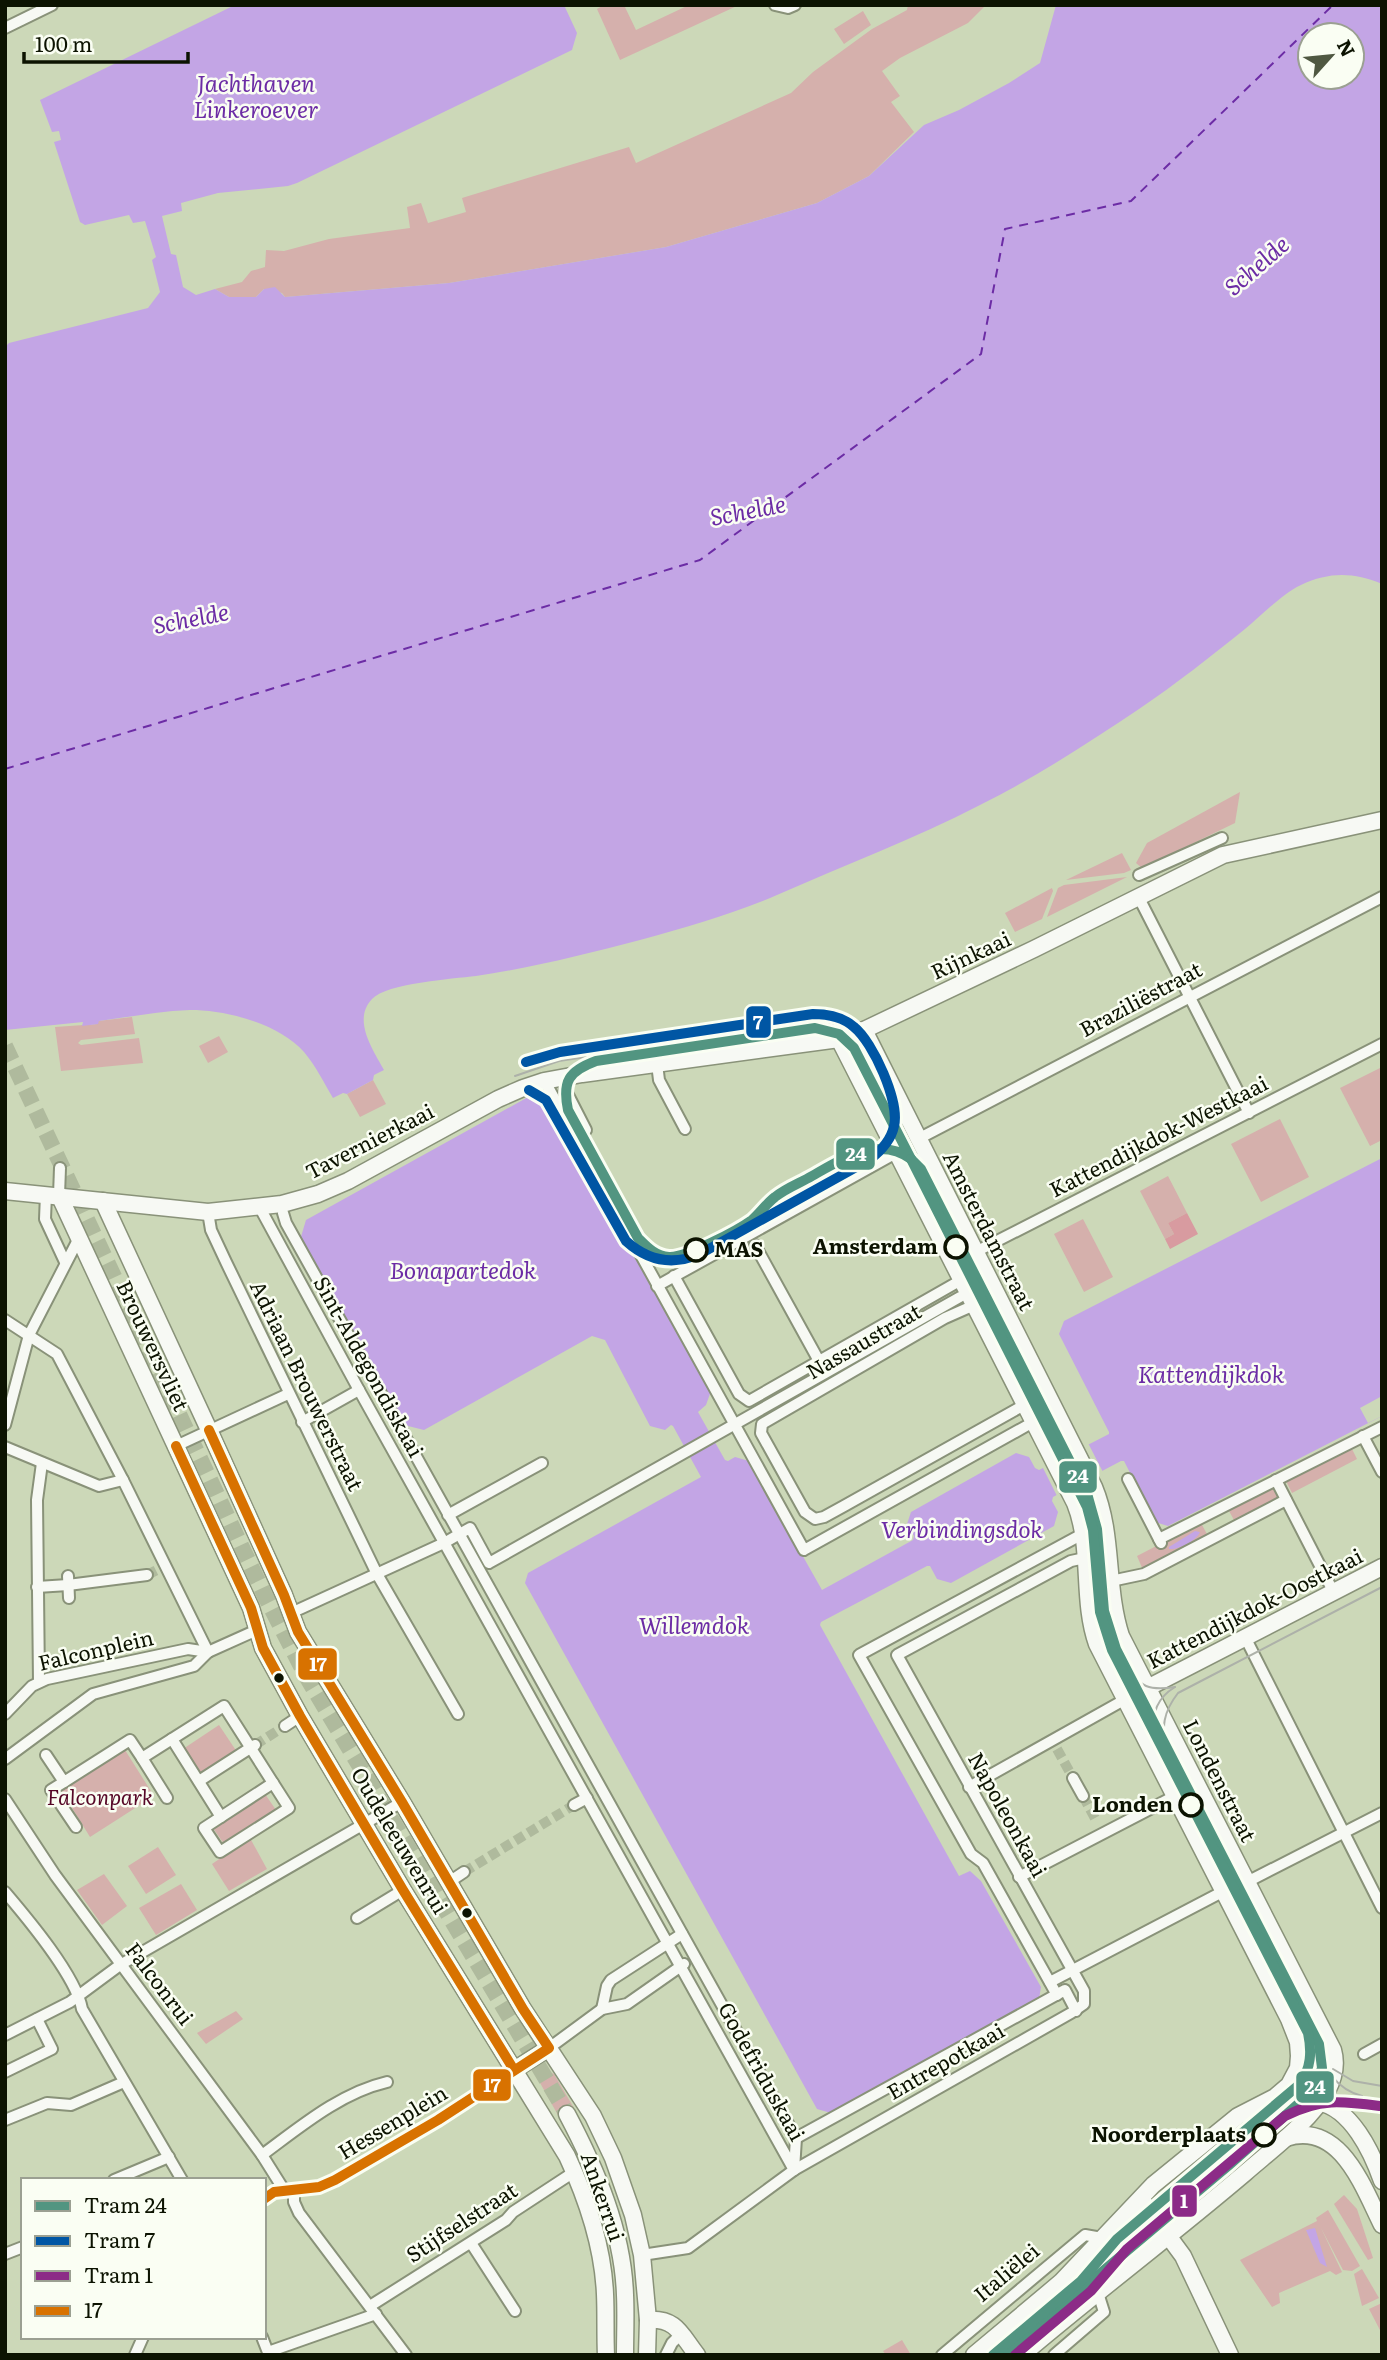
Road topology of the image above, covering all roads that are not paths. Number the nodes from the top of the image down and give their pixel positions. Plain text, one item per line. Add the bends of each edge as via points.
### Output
1 (52, 5) edge
2 (775, 5) edge
3 (795, 5) edge
4 (5, 28) edge
5 (1382, 820) edge
6 (1222, 838) dead end
7 (1139, 875) dead end
8 (1382, 897) edge
9 (1139, 898) junction
10 (1189, 997) junction
11 (864, 1030) junction
12 (839, 1039) junction
13 (1382, 1044) edge
14 (657, 1064) junction
15 (563, 1077) junction
16 (548, 1087) dead end
17 (1249, 1112) junction
18 (685, 1129) dead end
19 (586, 1130) dead end
20 (918, 1139) junction
21 (898, 1152) junction
22 (60, 1168) dead end
23 (5, 1191) edge
24 (53, 1195) junction
25 (103, 1202) junction
26 (260, 1208) junction
27 (208, 1212) junction
28 (283, 1213) dead end
29 (79, 1238) junction
30 (755, 1245) dead end
31 (975, 1253) junction
32 (65, 1262) junction
33 (954, 1264) junction
34 (674, 1276) junction
35 (962, 1279) junction
36 (657, 1286) junction
37 (997, 1295) junction
38 (960, 1297) dead end
39 (975, 1304) junction
40 (5, 1320) edge
41 (29, 1335) junction
42 (819, 1361) junction
43 (359, 1390) junction
44 (288, 1394) junction
45 (1026, 1404) junction
46 (302, 1422) junction
47 (734, 1423) junction
48 (5, 1425) edge
49 (1028, 1426) dead end
50 (1382, 1427) edge
51 (209, 1430) junction
52 (1363, 1436) junction
53 (176, 1446) junction
54 (5, 1447) edge
55 (42, 1463) junction
56 (542, 1463) dead end
57 (1382, 1472) edge
58 (1090, 1478) joint
59 (1128, 1479) dead end
60 (123, 1480) junction
61 (1276, 1480) junction
62 (1286, 1500) junction
63 (448, 1515) junction
64 (458, 1535) junction
65 (1077, 1537) dead end
66 (444, 1543) junction
67 (1085, 1558) junction
68 (1382, 1567) edge
69 (377, 1574) junction
70 (147, 1575) tunnel mouth
71 (68, 1581) junction
72 (1111, 1581) junction
73 (37, 1587) junction
74 (1333, 1591) junction
75 (69, 1598) dead end
76 (291, 1613) junction
77 (257, 1630) junction
78 (1245, 1637) junction
79 (208, 1652) junction
80 (39, 1682) junction
81 (1147, 1688) junction
82 (1124, 1700) junction
83 (5, 1714) edge
84 (458, 1714) dead end
85 (300, 1716) junction
86 (285, 1726) tunnel mouth
87 (172, 1739) junction
88 (253, 1746) junction
89 (40, 1747) junction
90 (142, 1758) junction
91 (5, 1759) edge
92 (1073, 1778) tunnel mouth
93 (64, 1782) junction
94 (199, 1782) junction
95 (273, 1783) junction
96 (969, 1787) junction
97 (1083, 1796) tunnel mouth
98 (1175, 1796) junction
99 (167, 1798) dead end
100 (587, 1798) junction
101 (5, 1799) edge
102 (401, 1802) junction
103 (573, 1805) tunnel mouth
104 (1382, 1813) edge
105 (221, 1816) junction
106 (1097, 1822) tunnel mouth
107 (365, 1825) junction
108 (76, 1827) dead end
109 (1103, 1833) junction
110 (1343, 1833) junction
111 (464, 1872) tunnel mouth
112 (1019, 1877) junction
113 (449, 1882) junction
114 (1247, 1882) junction
115 (403, 1890) junction
116 (5, 1892) edge
117 (1220, 1893) junction
118 (1382, 1908) edge
119 (356, 1918) dead end
120 (682, 1934) junction
121 (667, 1944) junction
122 (695, 1957) junction
123 (120, 1965) junction
124 (680, 1967) junction
125 (1072, 1970) junction
126 (1050, 1982) junction
127 (79, 1995) junction
128 (1056, 1995) junction
129 (602, 2009) junction
130 (1076, 2011) junction
131 (39, 2018) junction
132 (5, 2023) edge
133 (10, 2033) edge
134 (1382, 2044) edge
135 (549, 2048) junction
136 (1364, 2054) dead end
137 (514, 2070) junction
138 (5, 2072) edge
139 (1295, 2078) junction
140 (124, 2082) junction
141 (387, 2082) dead end
142 (1296, 2099) junction
143 (1325, 2100) junction
144 (1265, 2103) junction
145 (566, 2114) tunnel mouth
146 (1304, 2119) junction
147 (5, 2120) edge
148 (1315, 2136) junction
149 (796, 2138) junction
150 (1286, 2138) junction
151 (262, 2154) junction
152 (169, 2157) junction
153 (794, 2170) junction
154 (575, 2172) junction
155 (119, 2178) edge
156 (180, 2178) edge
157 (1382, 2180) edge
158 (289, 2190) junction
159 (266, 2198) edge
160 (1141, 2199) junction
161 (1382, 2225) edge
162 (1169, 2236) junction
163 (1102, 2238) junction
164 (471, 2244) junction
165 (642, 2255) junction
166 (1098, 2293) junction
167 (373, 2310) junction
168 (515, 2311) dead end
169 (648, 2320) junction
170 (681, 2334) junction
171 (142, 2339) edge
172 (269, 2354) edge
173 (604, 2354) edge
174 (135, 2355) edge
175 (406, 2355) edge
176 (625, 2355) edge
177 (647, 2355) edge
178 (666, 2355) edge
179 (696, 2355) edge
180 (942, 2355) edge
181 (974, 2355) edge
182 (1022, 2355) edge
183 (1054, 2355) edge
184 (1230, 2355) edge

1 - 4 street
2 - 3 street
5 - 9 street, Rijnkaai via 1229,853
6 - 7 street
8 - 10 street, Braziliëstraat
9 - 10 street
9 - 11 street, Rijnkaai
10 - 17 street
10 - 20 street, Braziliëstraat
11 - 12 street, Rijnkaai
11 - 20 street, Amsterdamstraat
12 - 14 street, Rijnkaai
12 - 21 street
13 - 17 street, Kattendijkdok-Westkaai
14 - 15 street, Rijnkaai
14 - 18 street via 659,1080
15 - 19 street
15 - 26 street, Tavernierkaai via 498,1099 334,1187
16 - 36 street
17 - 31 street, Kattendijkdok-Westkaai
20 - 31 street, Amsterdamstraat
21 - 33 street
21 - 34 street
22 - 24 street
23 - 24 street, Tavernierkaai
24 - 25 street, Tavernierkaai
24 - 29 street, Brouwersvliet
24 - 32 street via 45,1219
25 - 27 street, Tavernierkaai
25 - 51 street, Brouwersvliet
26 - 27 street, Tavernierkaai
26 - 43 street, Sint-Aldegondiskaai
27 - 44 street, Adriaan Brouwerstraat via 211,1230
28 - 63 street, Sint-Aldegondiskaai
29 - 32 street
29 - 53 street, Brouwersvliet
30 - 42 street, Nassaustraat
31 - 33 street, Kattendijkdok-Westkaai
31 - 37 street, Amsterdamstraat
32 - 41 street
33 - 35 street
34 - 36 street
34 - 42 street, Nassaustraat via 739,1395 749,1401
35 - 39 street
35 - 42 street, Nassaustraat
36 - 47 street
37 - 39 street, Nassaustraat
37 - 58 street, Amsterdamstraat
38 - 47 street, Nassaustraat
39 - 45 street
39 - 45 street, Nassaustraat via 762,1424 761,1433 805,1512 815,1518
40 - 41 street
41 - 48 street
41 - 60 street via 57,1354
43 - 46 street
43 - 66 street, Sint-Aldegondiskaai
44 - 46 street, Adriaan Brouwerstraat
44 - 51 street
45 - 67 street via 1069,1489 1083,1526
46 - 69 street, Adriaan Brouwerstraat
47 - 49 street via 804,1550
47 - 64 street, Nassaustraat via 489,1563 470,1528
50 - 52 street
51 - 53 street
51 - 76 street, Brouwersvliet
52 - 57 street
52 - 61 street
53 - 77 street, Brouwersvliet
54 - 55 street
55 - 60 street via 99,1486
55 - 73 street via 37,1500
56 - 63 street
58 - 72 street, Londenstraat via 1105,1516
59 - 61 street via 1160,1541
60 - 79 street
61 - 62 street
62 - 72 street via 1144,1574
62 - 74 street
63 - 64 street, Sint-Aldegondiskaai
64 - 66 street
64 - 120 street, Godefriduskaai
65 - 126 street, Napoleonkaai via 859,1655 971,1854 983,1863
66 - 69 street
66 - 100 street, Godefriduskaai
67 - 82 street via 1094,1636
67 - 96 street, Napoleonkaai via 1071,1561 897,1655
68 - 74 street, Kattendijkdok-Oostkaai
69 - 76 street
69 - 84 street, Adriaan Brouwerstraat
70 - 71 street
71 - 73 street
71 - 75 street
72 - 81 street, Londenstraat via 1121,1636
73 - 80 street
74 - 78 street, Kattendijkdok-Oostkaai
76 - 102 street, Oudeleeuwenrui via 306,1647
77 - 79 street, Falconplein
77 - 85 street, Oudeleeuwenrui
78 - 81 street, Kattendijkdok-Oostkaai
78 - 110 street
79 - 80 street, Falconplein via 188,1649
79 - 89 street, Falconplein via 194,1666 93,1694
80 - 83 street, Falconplein
81 - 82 street, Kattendijkdok-Oostkaai
81 - 114 street, Londenstraat
82 - 96 street via 1055,1744
82 - 98 street
85 - 86 street
85 - 107 street, Oudeleeuwenrui
87 - 88 street via 224,1706
87 - 90 street
87 - 94 street
88 - 94 street
88 - 95 street
89 - 91 street, Falconplein
89 - 93 street
90 - 93 street via 130,1740
90 - 99 street
92 - 97 street
93 - 108 street via 51,1790
94 - 105 street
95 - 105 street
95 - 105 street via 289,1808 220,1852 204,1828
96 - 112 street, Napoleonkaai
98 - 109 street
98 - 117 street
100 - 103 street
100 - 121 street, Godefriduskaai
101 - 123 street, Falconrui
102 - 107 street
102 - 113 street, Oudeleeuwenrui
104 - 110 street
106 - 109 street
107 - 115 street, Oudeleeuwenrui
107 - 123 street
109 - 112 street
110 - 114 street
110 - 118 street
111 - 113 street
112 - 125 street, Napoleonkaai
113 - 135 street, Oudeleeuwenrui
114 - 143 street, Londenstraat via 1333,2050 1335,2070
115 - 119 street
115 - 137 street, Oudeleeuwenrui
116 - 127 street
117 - 125 street
117 - 139 street via 1295,2031 1299,2056
120 - 121 street
120 - 122 street, Godefriduskaai
121 - 124 street, Godefriduskaai
121 - 129 street via 611,1980
122 - 124 street
122 - 149 street, Godefriduskaai
123 - 127 street
123 - 151 street, Falconrui
124 - 129 street via 626,2004
124 - 153 street, Godefriduskaai
125 - 126 street
125 - 130 street via 1086,1996
126 - 128 street, Napoleonkaai
127 - 131 street
127 - 140 street via 82,2009
128 - 130 street via 1065,1990
128 - 149 street, Entrepotkaai
129 - 135 street
130 - 153 street, Entrepotkaai
131 - 133 street
131 - 138 street via 52,2049
132 - 133 street
134 - 136 street
135 - 137 street
135 - 165 street, Ankerrui via 593,2116 613,2158
137 - 154 street, Ankerrui
137 - 158 street, Hessenplein via 335,2180
139 - 142 street
139 - 144 street
140 - 147 street via 71,2105 47,2103
140 - 152 street
141 - 151 street via 347,2097
142 - 143 street
142 - 144 street
142 - 146 street
143 - 146 street
143 - 157 street via 1358,2133
144 - 160 street via 1220,2129
145 - 176 street, Ankerrui via 600,2184 617,2241 625,2293
146 - 148 street
146 - 150 street
148 - 150 street
148 - 161 street via 1345,2157
149 - 153 street, Godefriduskaai
150 - 162 street
151 - 158 street, Falconrui
152 - 155 street
152 - 156 street
153 - 165 street, Entrepotkaai via 688,2248
154 - 164 street, Stijfselstraat
154 - 173 street, Ankerrui via 602,2263
158 - 159 street, Hessenplein
158 - 167 street, Falconrui via 299,2213
160 - 162 street
160 - 163 street, Italiëlei
162 - 166 street
162 - 184 street via 1184,2256
163 - 180 street, Italiëlei via 1085,2235
163 - 181 street, Italiëlei via 1061,2282
164 - 167 street, Stijfselstraat via 445,2257
164 - 168 street
165 - 169 street, Ankerrui
166 - 182 street
166 - 183 street via 1104,2312
167 - 172 street, Stijfselstraat
167 - 175 street, Falconrui
169 - 170 street via 663,2319
169 - 177 street, Ankerrui
170 - 178 street
170 - 179 street
171 - 174 street

